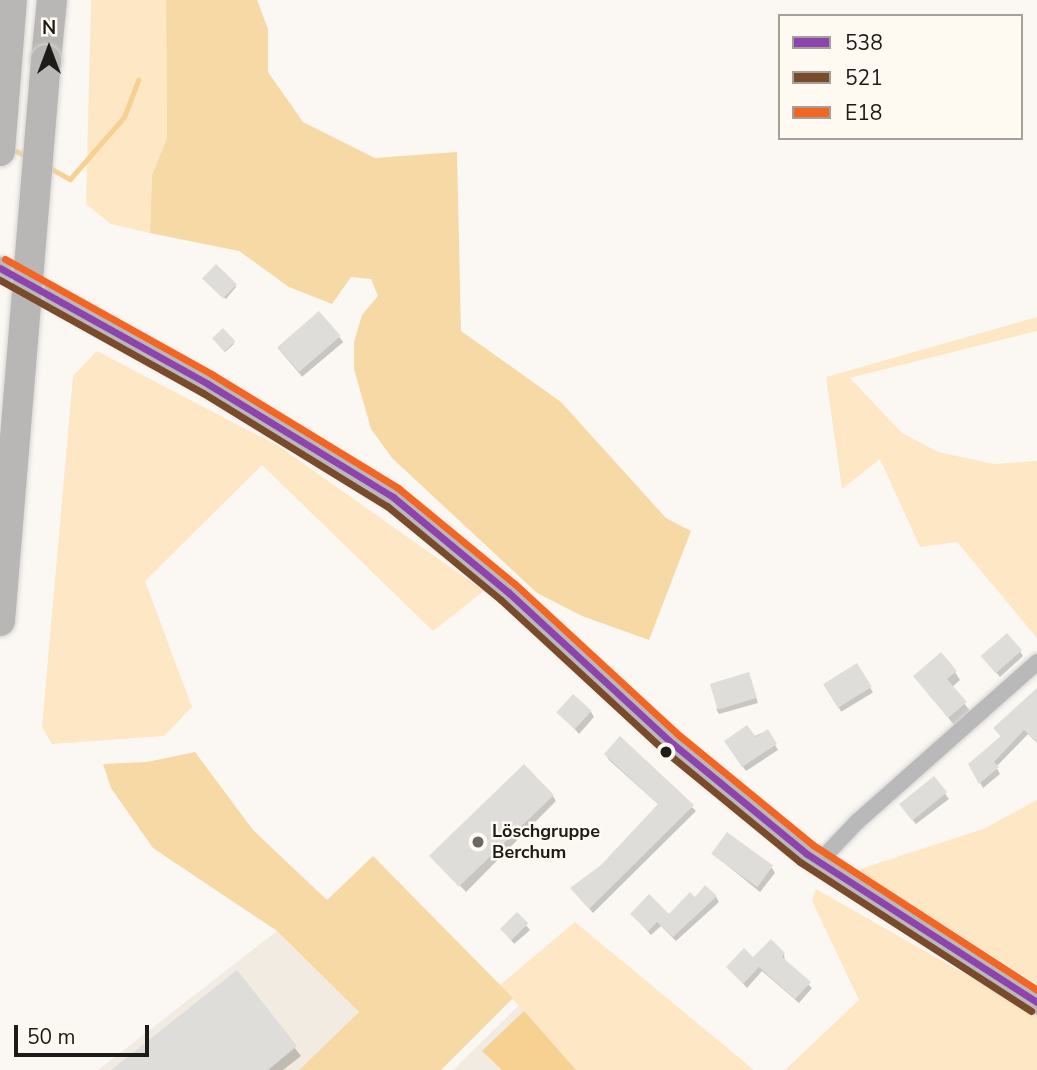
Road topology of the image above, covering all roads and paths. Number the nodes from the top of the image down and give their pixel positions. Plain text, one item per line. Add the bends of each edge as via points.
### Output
1 (12, 0) edge
2 (52, 0) edge
3 (0, 151) edge
4 (0, 268) edge
5 (0, 621) edge
6 (1037, 662) edge
7 (819, 862) junction
8 (1037, 1002) edge

1 - 3 highway
2 - 5 highway, bridge
4 - 7 main road via 208,383 393,497 498,584 673,744
6 - 7 street via 857,822
7 - 8 main road

